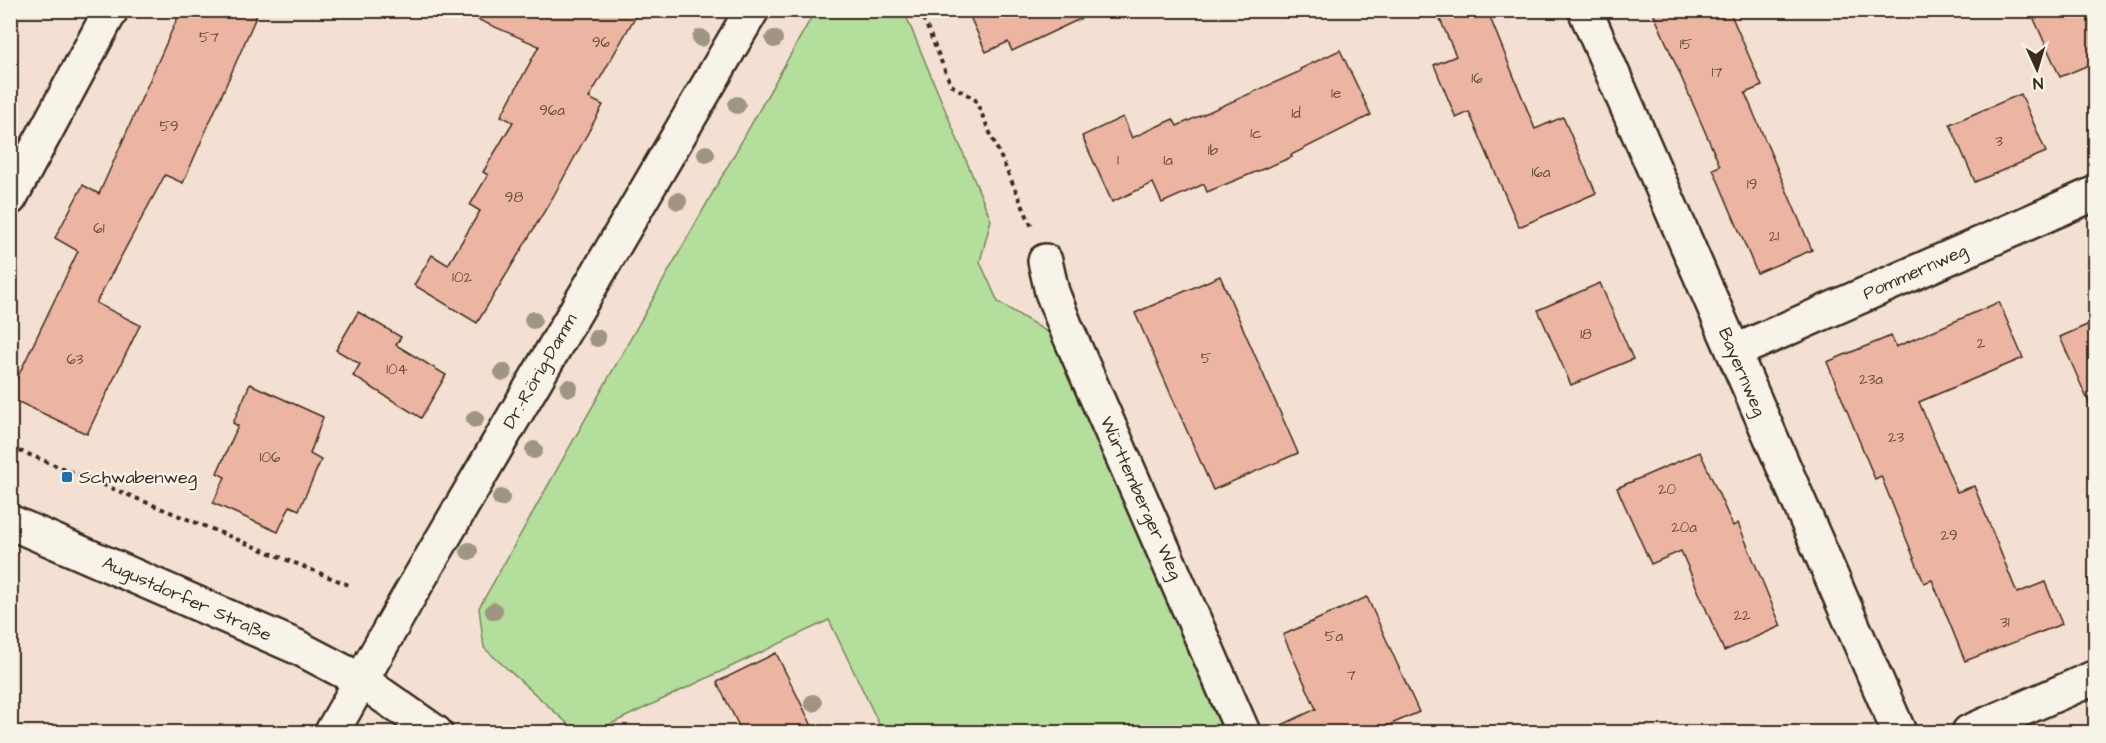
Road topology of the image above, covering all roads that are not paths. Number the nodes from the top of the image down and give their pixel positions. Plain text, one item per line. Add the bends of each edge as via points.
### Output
1 (111, 10) edge
2 (752, 10) edge
3 (1585, 10) edge
4 (2096, 193) edge
5 (10, 198) edge
6 (1045, 261) dead end
7 (1734, 352) junction
8 (10, 522) edge
9 (2096, 677) edge
10 (362, 681) junction
11 (332, 732) edge
12 (435, 732) edge
13 (1243, 732) edge
14 (1899, 732) edge
15 (1969, 732) edge

1 - 5 street
2 - 10 street, Dr.-Rörig-Damm
3 - 7 street, Bayernweg
4 - 7 street, Pommernweg
6 - 13 street, Württemberger Weg via 1065,326
7 - 14 street, Bayernweg
8 - 10 street, Augustdorfer Straße via 297,647
9 - 15 street
10 - 11 street, Dr.-Rörig-Damm
10 - 12 street

